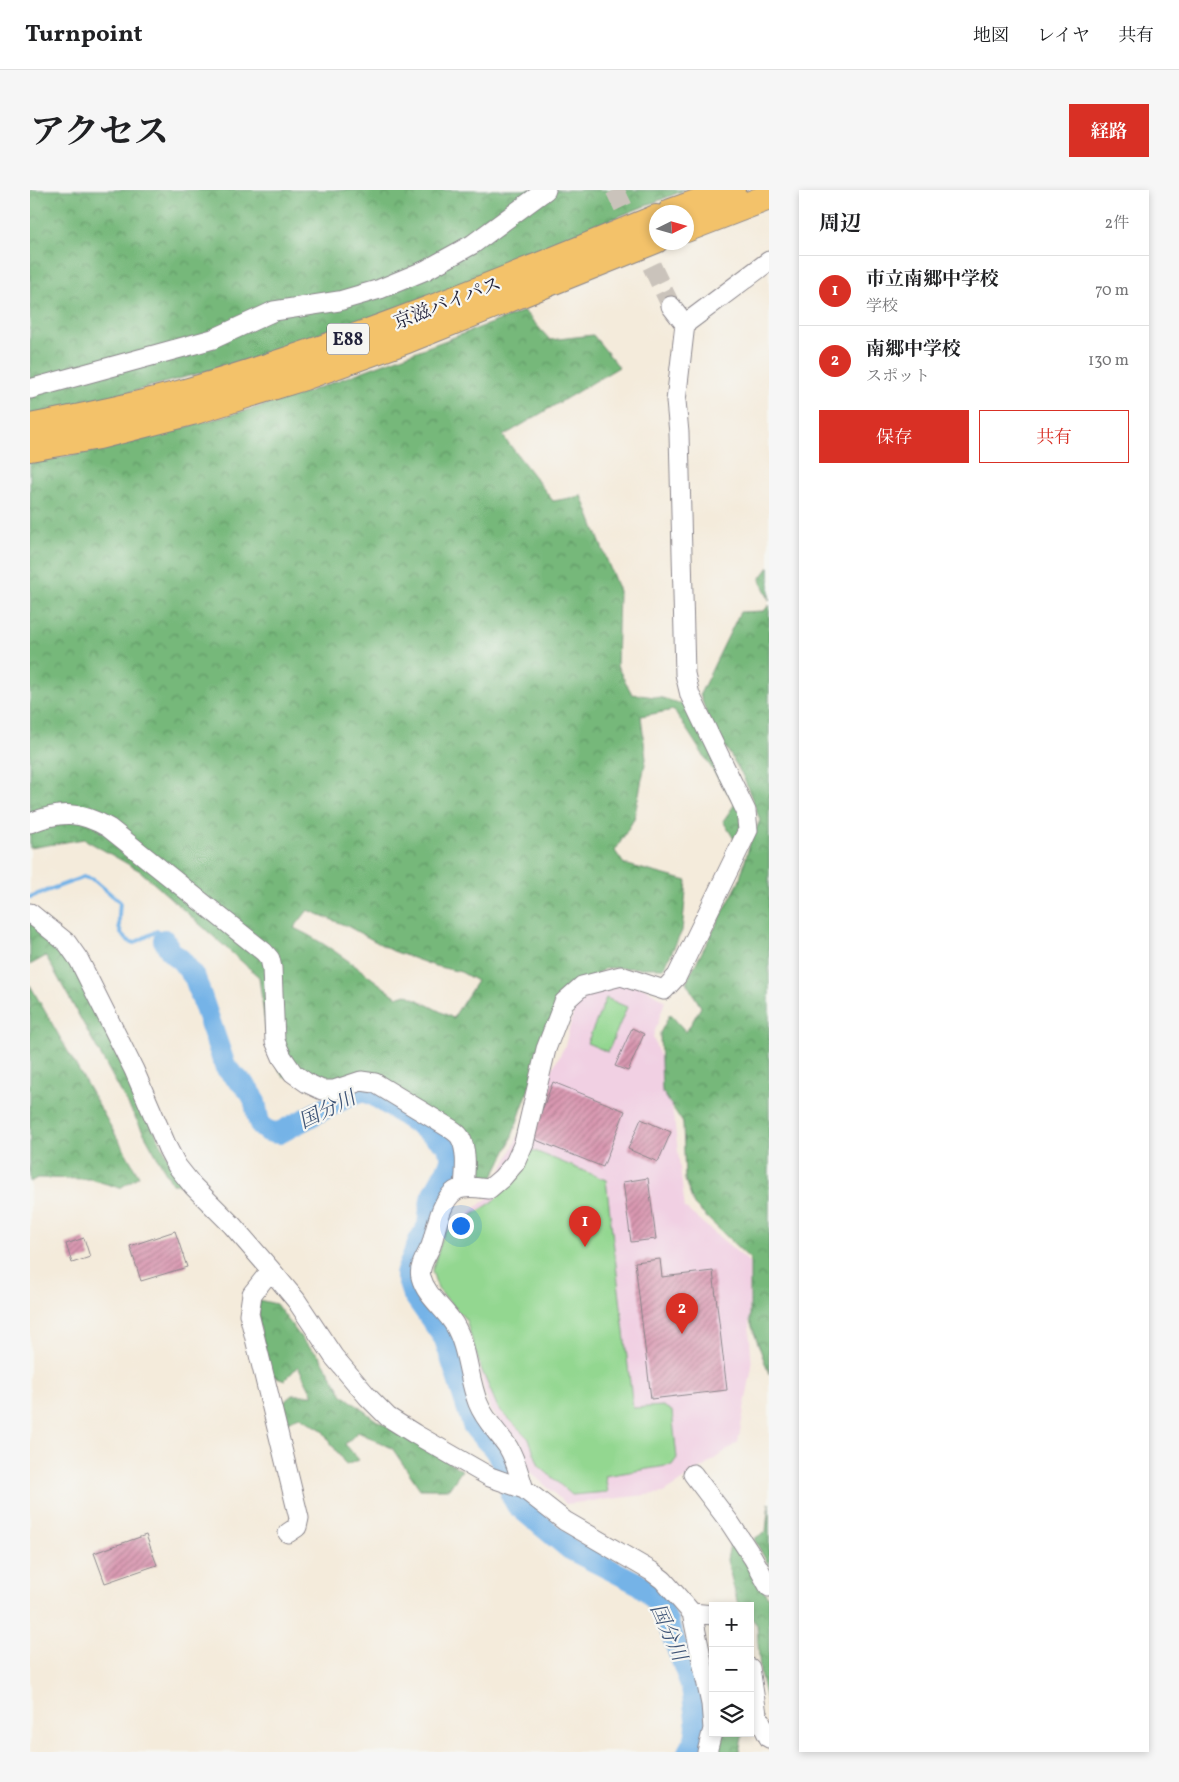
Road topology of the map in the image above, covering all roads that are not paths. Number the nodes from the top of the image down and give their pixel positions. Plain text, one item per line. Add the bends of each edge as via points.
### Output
1 (546, 190) edge
2 (732, 190) edge
3 (769, 197) edge
4 (690, 205) edge
5 (649, 221) edge
6 (694, 226) edge
7 (649, 243) edge
8 (769, 261) edge
9 (672, 306) tunnel mouth
10 (685, 324) junction
11 (30, 389) edge
12 (30, 427) edge
13 (30, 448) edge
14 (30, 823) edge
15 (30, 913) edge
16 (464, 1188) junction
17 (271, 1270) junction
18 (693, 1474) dead end
19 (524, 1490) junction
20 (288, 1533) dead end
21 (769, 1587) edge
22 (692, 1613) junction
23 (709, 1615) edge
24 (754, 1692) edge
25 (769, 1738) edge
26 (707, 1752) edge

1 - 11 street via 473,244 426,270 380,289 339,302 274,311 213,339
2 - 4 highway
3 - 6 highway
5 - 12 highway, 京滋バイパス / E88 via 510,278 297,358 187,392
7 - 13 highway, 京滋バイパス / E88 via 304,378 99,436
8 - 10 street
9 - 10 street
10 - 16 street via 676,401 684,674 690,695 746,811 748,830 677,976 664,990 621,976 582,986 564,1002 546,1049 524,1143 515,1163 489,1189
14 - 16 street via 60,814 81,815 95,820 264,952 272,968 275,1041 293,1073 322,1090 361,1082 375,1084 451,1128 460,1138 464,1151
15 - 17 street via 67,944 79,960 177,1166
16 - 19 street via 455,1191 443,1206 420,1269 421,1278 429,1294 454,1324 478,1402 487,1421 508,1448
17 - 19 street via 348,1375 388,1417 474,1469
17 - 20 street via 252,1294 249,1314 299,1518 297,1527
18 - 21 street via 730,1523
19 - 22 street via 565,1521 651,1571
22 - 23 street
22 - 26 street via 711,1704 713,1729
24 - 25 street via 757,1714

